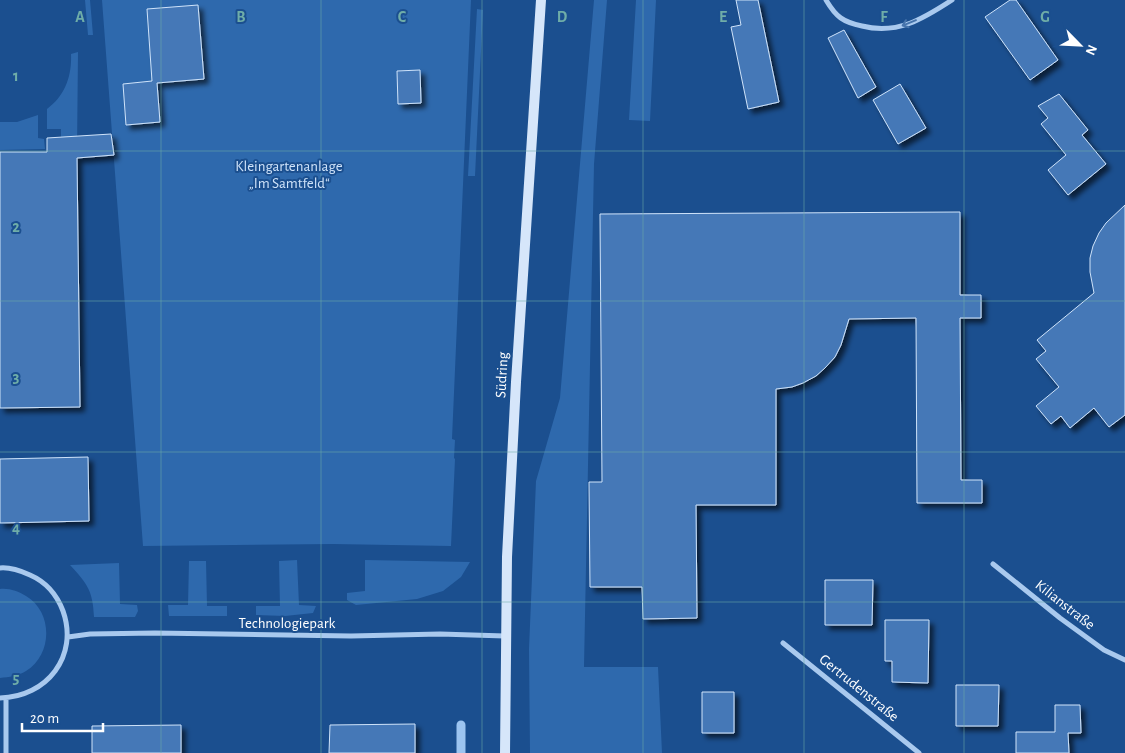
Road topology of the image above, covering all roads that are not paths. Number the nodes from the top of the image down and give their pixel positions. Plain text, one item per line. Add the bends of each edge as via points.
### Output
1 (541, 0) edge
2 (826, 0) edge
3 (952, 0) edge
4 (993, 564) dead end
5 (0, 568) edge
6 (505, 636) junction
7 (68, 637) junction
8 (783, 643) dead end
9 (1125, 660) edge
10 (3, 698) edge
11 (6, 753) edge
12 (506, 753) edge
13 (919, 753) edge

1 - 6 main road, Südring via 506,558
3 -> 2 street via 929,15 896,28 875,29 848,23 833,12
4 - 9 street, Kilianstraße via 1104,650
5 - 7 street via 21,571 50,589 66,619
6 - 7 street, Technologiepark via 155,633
6 - 12 main road, Südring
7 - 10 street via 58,668 47,681 18,697
8 - 13 street, Gertrudenstraße
10 - 11 street

